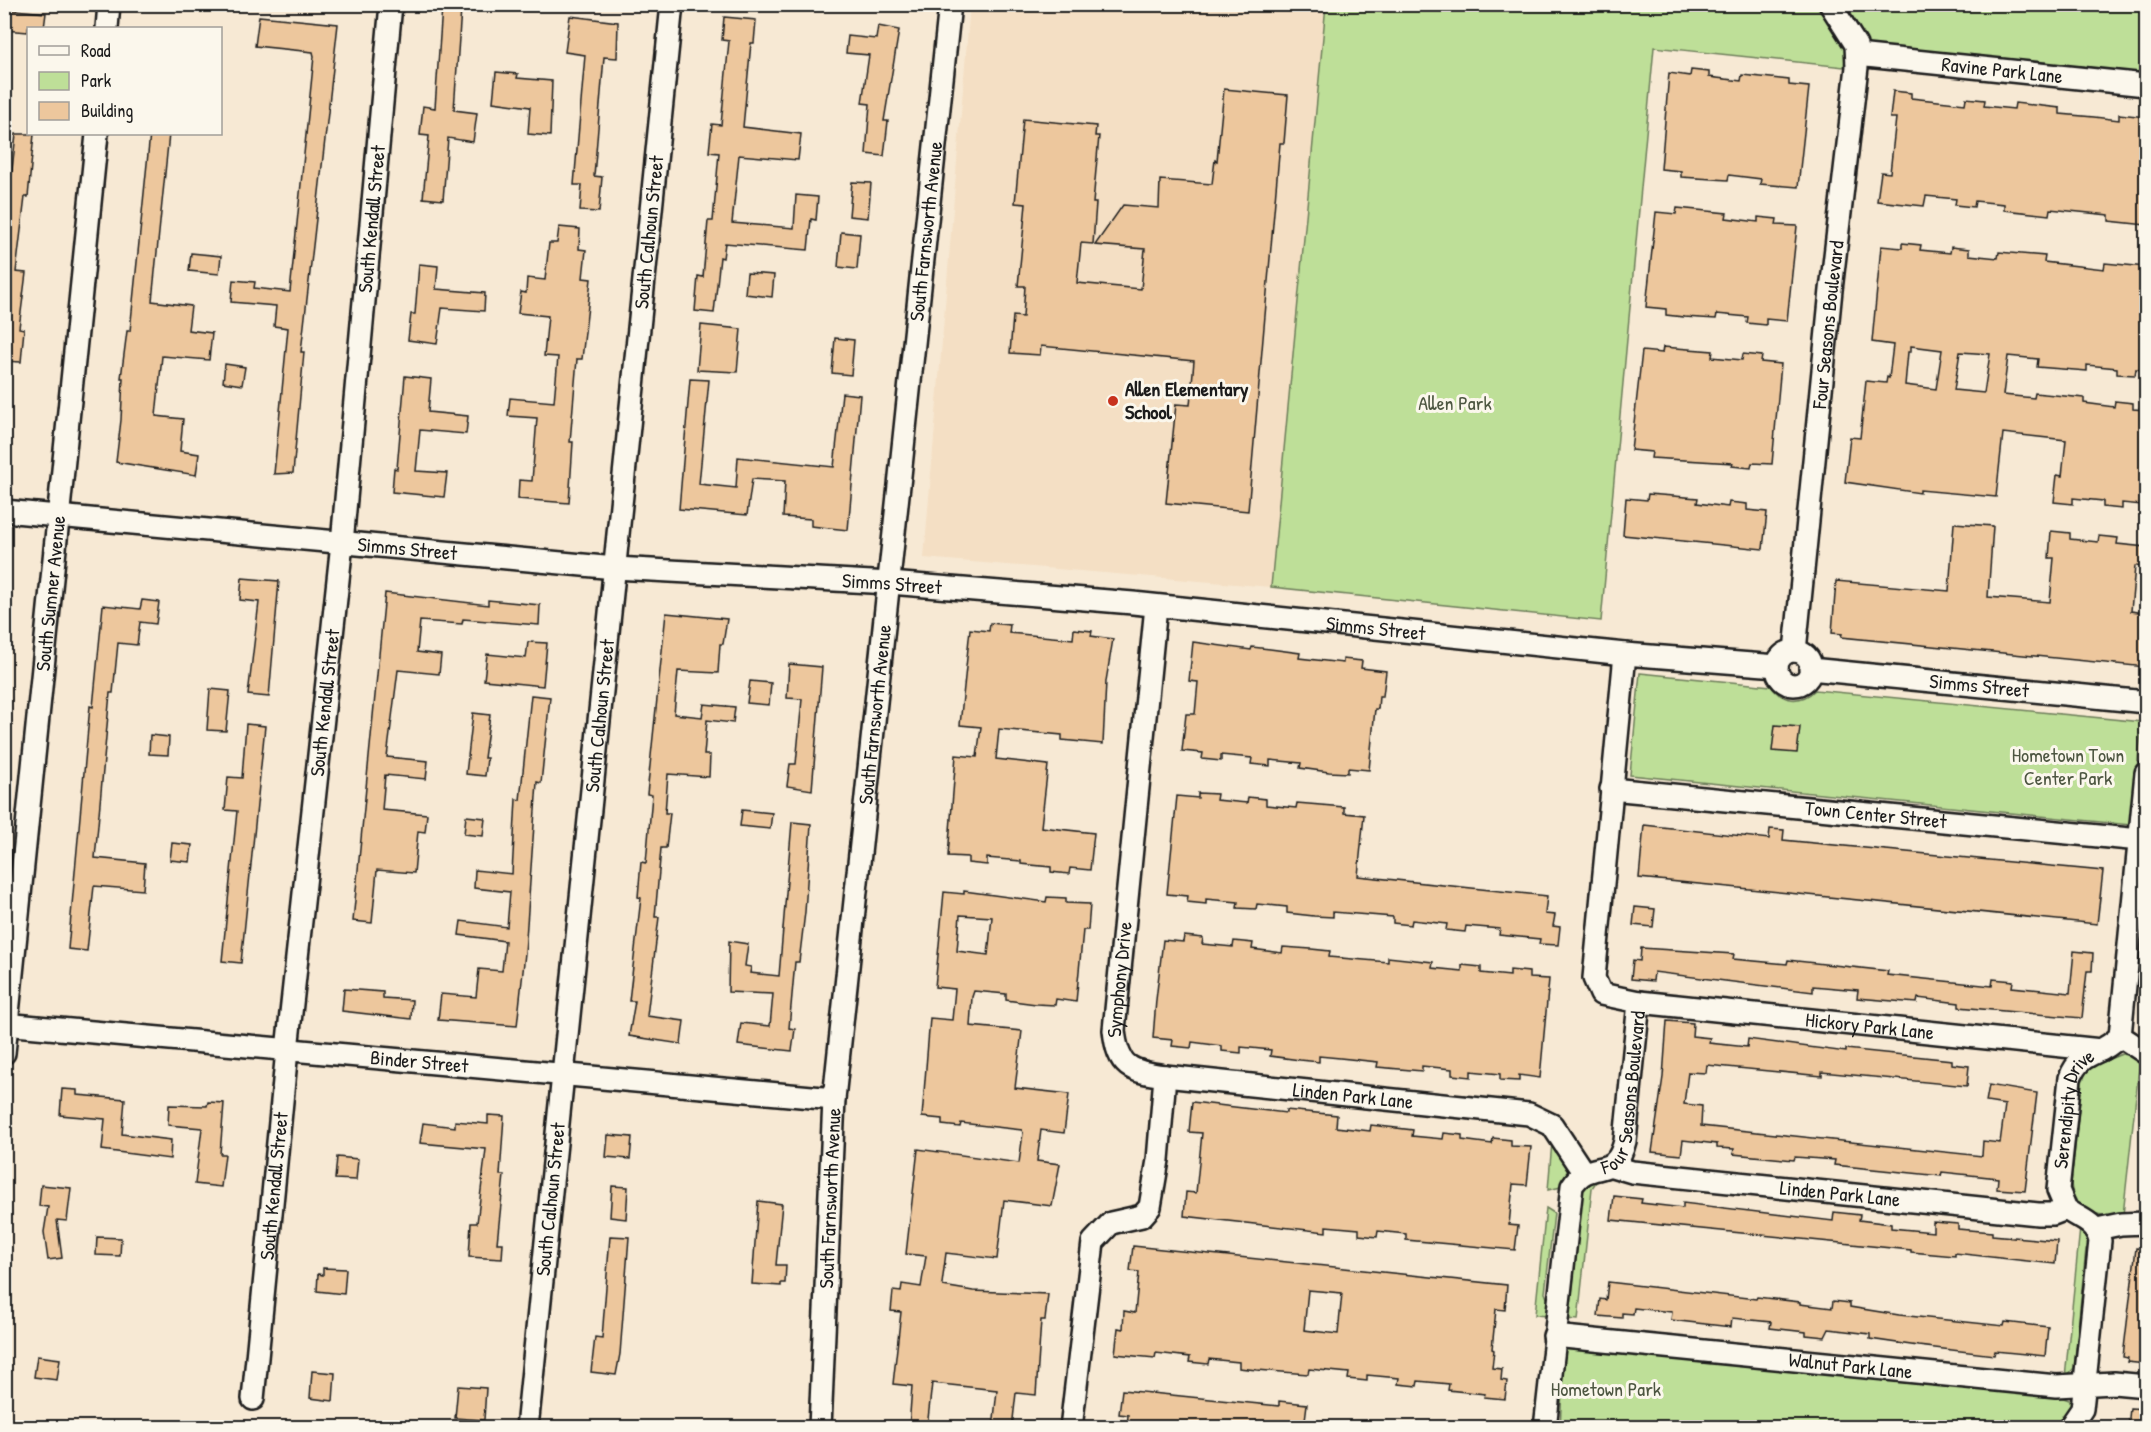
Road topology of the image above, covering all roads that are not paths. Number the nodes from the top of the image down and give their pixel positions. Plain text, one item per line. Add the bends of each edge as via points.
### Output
1 (109, 4) edge
2 (392, 4) edge
3 (672, 4) edge
4 (950, 4) edge
5 (1830, 4) edge
6 (107, 27) edge
7 (1857, 55) junction
8 (2146, 85) edge
9 (97, 135) edge
10 (4, 511) edge
11 (60, 516) junction
12 (342, 543) junction
13 (615, 568) junction
14 (890, 583) junction
15 (1156, 606) junction
16 (1795, 651) junction
17 (1625, 654) junction
18 (1777, 666) junction
19 (1810, 669) junction
20 (2146, 702) edge
21 (2146, 773) edge
22 (1611, 789) junction
23 (2140, 840) junction
24 (2141, 893) edge
25 (1639, 1002) junction
26 (6, 1024) edge
27 (2120, 1036) junction
28 (287, 1050) junction
29 (2101, 1050) junction
30 (4, 1053) edge
31 (2146, 1053) edge
32 (562, 1075) junction
33 (1165, 1076) junction
34 (834, 1099) junction
35 (1612, 1166) junction
36 (1583, 1172) junction
37 (2066, 1209) junction
38 (2146, 1222) edge
39 (2097, 1229) junction
40 (1554, 1336) junction
41 (2086, 1384) junction
42 (2146, 1386) edge
43 (253, 1399) dead end
44 (2086, 1418) edge
45 (527, 1428) edge
46 (819, 1428) edge
47 (1071, 1428) edge
48 (1545, 1428) edge
49 (2069, 1428) edge

1 - 6 street
2 - 12 street, South Kendall Street
3 - 13 street, South Calhoun Street
4 - 14 street, South Farnsworth Avenue
5 - 7 street, Four Seasons Boulevard via 1856,45
7 - 8 street, Ravine Park Lane
7 - 16 street, Four Seasons Boulevard
9 - 11 street, South Sumner Avenue
10 - 11 street, Simms Street
11 - 12 street, Simms Street
11 - 26 street, South Sumner Avenue
12 - 13 street, Simms Street
12 - 28 street, South Kendall Street
13 - 14 street, Simms Street
13 - 32 street, South Calhoun Street
14 - 15 street, Simms Street
14 - 34 street, South Farnsworth Avenue
15 - 17 street, Simms Street
15 - 33 street, Symphony Drive via 1114,1030 1116,1050 1124,1065
16 - 18 street via 1784,654
16 - 19 street via 1806,657
17 - 18 street, Simms Street
17 - 22 street, Four Seasons Boulevard
18 - 19 street via 1783,680 1794,684 1804,681
19 - 20 street, Simms Street
21 - 23 street, Serendipity Drive
22 - 23 street, Town Center Street
22 - 25 street, Four Seasons Boulevard via 1594,978 1601,994
23 - 24 street, Serendipity Drive
24 - 27 street, Serendipity Drive
25 - 29 street, Hickory Park Lane
25 - 35 street, Four Seasons Boulevard via 1625,1141
26 - 28 street, Binder Street
26 - 30 street, South Sumner Avenue
27 - 29 street, Serendipity Drive
27 - 31 street
28 - 32 street, Binder Street
28 - 43 street, South Kendall Street
29 - 37 street, Serendipity Drive via 2074,1066 2070,1078 2058,1190
32 - 34 street, Binder Street
32 - 45 street, South Calhoun Street
33 - 36 street, Linden Park Lane via 1529,1114 1552,1125
33 - 47 street via 1150,1208 1142,1216 1111,1223 1093,1242
34 - 46 street, South Farnsworth Avenue
35 - 36 street, Four Seasons Boulevard
35 - 37 street, Linden Park Lane via 1632,1172 2038,1214
36 - 40 street, Four Seasons Boulevard via 1572,1186 1568,1201
37 - 39 street
38 - 39 street
39 - 41 street via 2100,1241
40 - 41 street, Walnut Park Lane via 2056,1386
40 - 48 street, Four Seasons Boulevard
41 - 42 street, Walnut Park Lane
41 - 44 street
44 - 49 street

